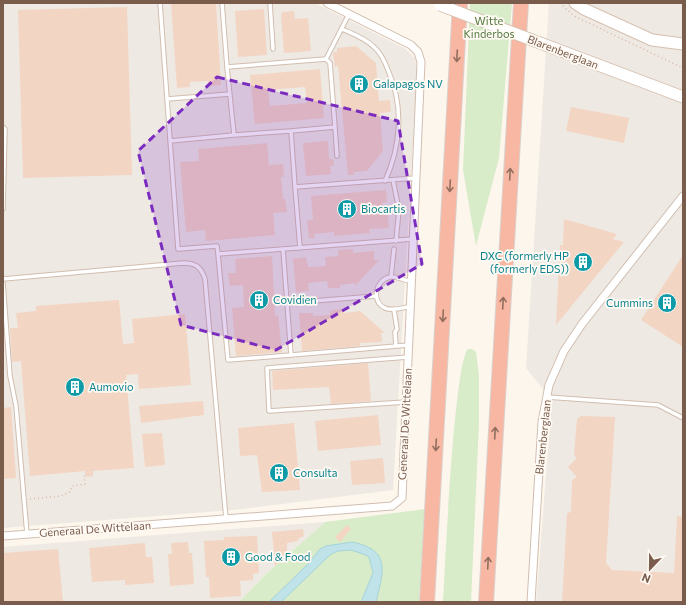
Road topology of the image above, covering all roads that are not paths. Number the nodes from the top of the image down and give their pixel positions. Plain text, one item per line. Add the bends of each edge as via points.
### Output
1 (160, 3) edge
2 (222, 3) edge
3 (270, 3) edge
4 (327, 3) edge
5 (460, 3) edge
6 (521, 3) edge
7 (575, 3) edge
8 (437, 4) edge
9 (349, 14) junction
10 (342, 29) junction
11 (683, 44) edge
12 (273, 50) dead end
13 (326, 59) junction
14 (227, 67) junction
15 (669, 92) junction
16 (230, 94) junction
17 (683, 94) edge
18 (683, 97) edge
19 (167, 99) junction
20 (3, 127) edge
21 (335, 127) junction
22 (291, 130) junction
23 (234, 135) junction
24 (170, 141) junction
25 (3, 150) edge
26 (337, 156) dead end
27 (416, 178) junction
28 (393, 180) junction
29 (385, 181) junction
30 (295, 187) junction
31 (682, 201) edge
32 (3, 209) edge
33 (413, 239) junction
34 (396, 241) junction
35 (300, 248) junction
36 (394, 248) dead end
37 (283, 249) junction
38 (218, 254) junction
39 (391, 277) junction
40 (3, 279) edge
41 (412, 281) junction
42 (3, 283) edge
43 (376, 296) junction
44 (287, 303) junction
45 (410, 308) junction
46 (394, 310) junction
47 (409, 345) junction
48 (396, 346) junction
49 (291, 355) junction
50 (408, 357) junction
51 (547, 397) junction
52 (406, 402) junction
53 (683, 418) edge
54 (226, 519) junction
55 (27, 534) junction
56 (3, 536) edge
57 (428, 602) edge
58 (486, 602) edge
59 (531, 602) edge

1 - 19 lane
2 - 14 lane
3 - 12 lane
4 - 9 street, Generaal De Wittelaan
5 -> 57 highway
58 -> 6 highway
7 - 11 street via 591,13 652,40
8 - 15 street, Blarenberglaan, bridge
9 - 10 lane
9 - 27 street, Generaal De Wittelaan via 418,52 421,62
10 - 13 lane
10 - 29 lane via 367,41 375,48 394,85 399,127 393,160
13 - 14 lane
13 - 21 lane via 330,62
14 - 16 lane
15 - 17 street, Blarenberglaan
15 - 18 street, Blarenberglaan
16 - 19 lane
16 - 23 lane
19 - 24 lane
20 - 25 lane
21 - 22 lane
21 - 26 lane
22 - 23 lane
22 - 30 lane
23 - 24 lane
24 - 38 lane via 178,249 217,246
25 - 32 lane
27 - 28 lane
27 - 33 street, Generaal De Wittelaan
28 - 29 lane
28 - 34 lane via 399,210
29 - 30 lane
30 - 35 lane
31 - 51 street, Blarenberglaan via 582,324 556,368
33 - 34 lane
33 - 41 street, Generaal De Wittelaan
34 - 35 lane
35 - 37 lane
36 - 39 lane
37 - 38 lane
37 - 44 lane
38 - 49 lane via 228,360
39 - 41 lane
39 - 43 lane via 380,283
40 - 54 lane via 183,263 198,266 205,279
41 - 45 street, Generaal De Wittelaan
42 - 55 lane
43 - 44 lane
43 - 46 lane via 382,306
44 - 49 lane
45 - 46 lane
45 - 47 street, Generaal De Wittelaan
46 - 48 lane
47 - 48 lane
47 - 50 street, Generaal De Wittelaan
48 - 49 lane
50 - 52 street, Generaal De Wittelaan
50 - 52 lane via 268,368 269,411
51 - 53 lane via 658,404
51 - 59 street, Blarenberglaan via 542,422
52 - 54 street, Generaal De Wittelaan via 402,498 397,503 392,506
54 - 55 street, Generaal De Wittelaan
55 - 56 street, Generaal De Wittelaan

